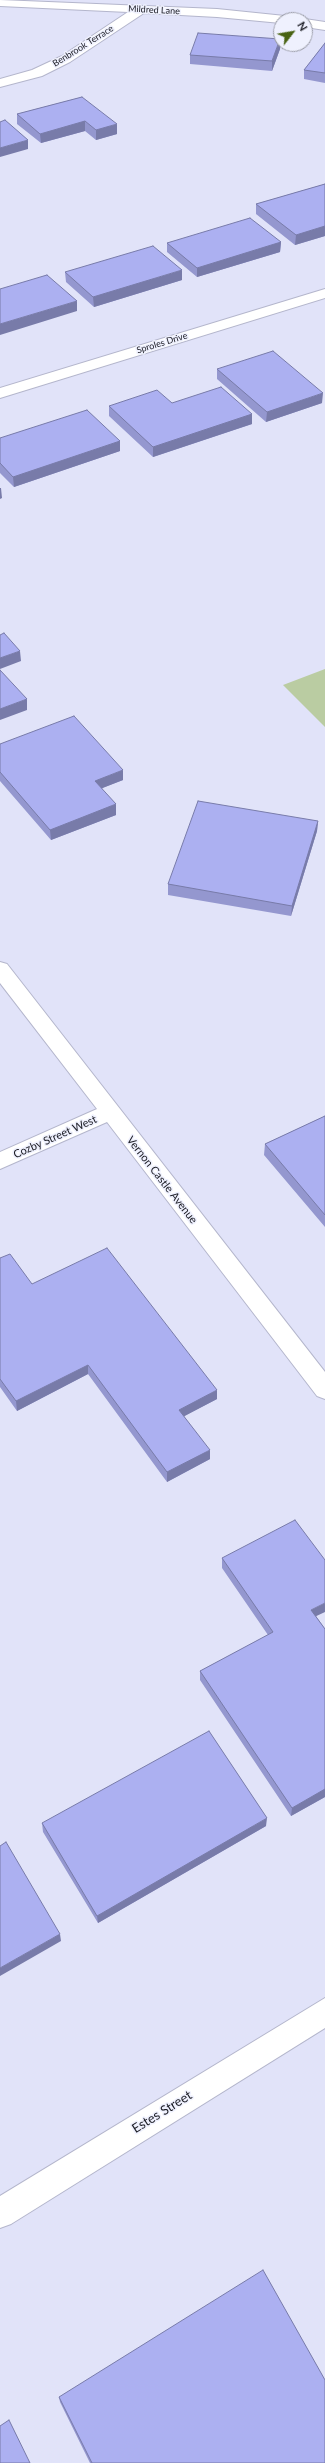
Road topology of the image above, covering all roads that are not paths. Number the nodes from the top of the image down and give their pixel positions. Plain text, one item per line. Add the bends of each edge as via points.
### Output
1 (0, 2) edge
2 (140, 10) junction
3 (273, 19) edge
4 (313, 24) edge
5 (325, 26) edge
6 (0, 83) edge
7 (325, 293) edge
8 (0, 393) edge
9 (0, 969) edge
10 (110, 1112) junction
11 (0, 1161) edge
12 (325, 1390) edge
13 (325, 2012) edge
14 (0, 2213) edge

1 - 2 street, Mildred Lane
2 - 3 street, Mildred Lane
2 - 6 street, Benbrook Terrace via 66,58 37,73
4 - 5 street
7 - 8 street, Sproles Drive
9 - 10 street, Vernon Castle Avenue
10 - 11 street, Cozby Street West
10 - 12 street, Vernon Castle Avenue
13 - 14 street, Estes Street

